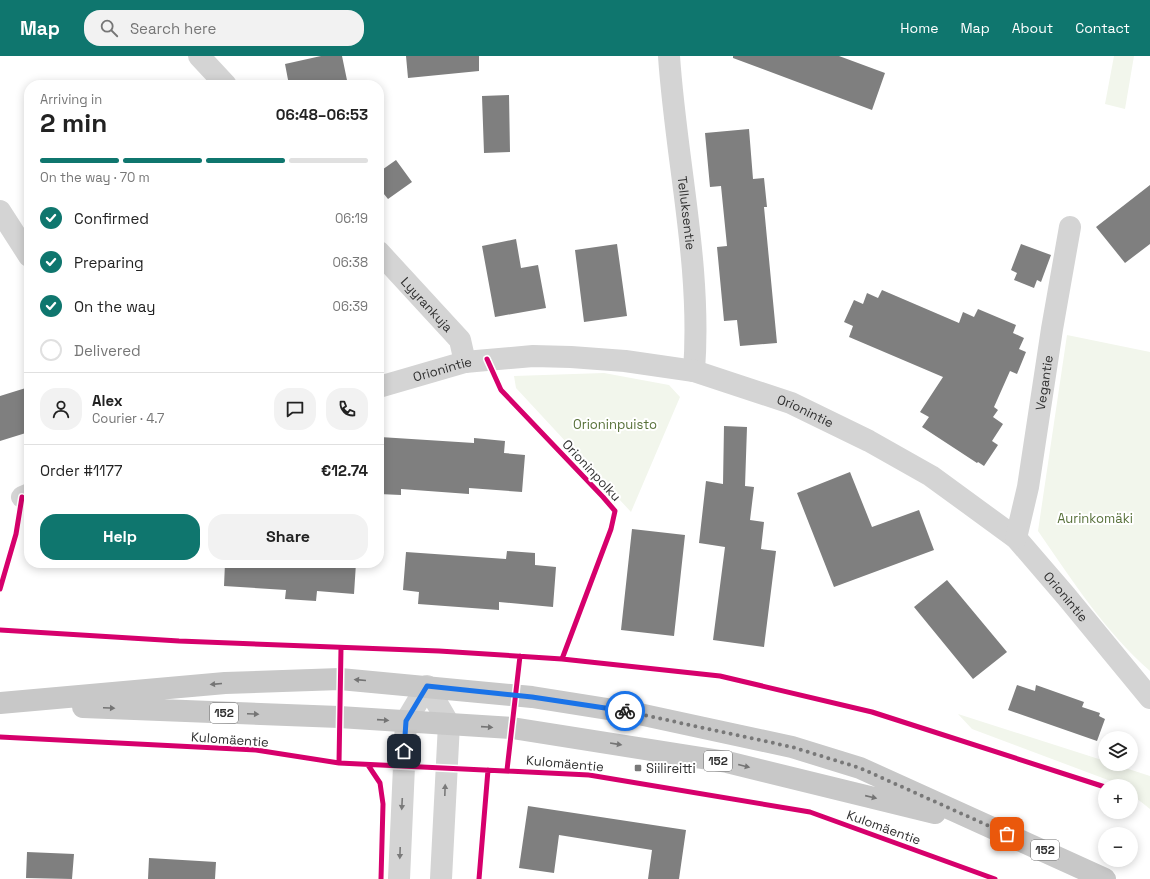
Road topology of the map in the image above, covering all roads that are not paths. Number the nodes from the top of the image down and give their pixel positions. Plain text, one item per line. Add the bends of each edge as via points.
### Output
1 (199, 56) edge
2 (669, 56) edge
3 (221, 80) edge
4 (0, 211) edge
5 (1070, 227) dead end
6 (24, 248) edge
7 (384, 257) edge
8 (465, 362) junction
9 (694, 371) junction
10 (384, 386) edge
11 (1016, 538) junction
12 (427, 686) junction
13 (1150, 698) edge
14 (0, 703) edge
15 (406, 721) junction
16 (449, 724) junction
17 (983, 824) junction
18 (399, 879) edge
19 (441, 879) edge
20 (1105, 879) edge

1 - 3 street
2 - 9 street, Telluksentie via 693,278 697,335
4 - 6 street
5 - 11 street, Vegantie via 1028,487
7 - 8 street, Lyyrankuja via 460,340
8 - 9 street, Orionintie via 533,356 571,357 625,361
8 - 10 street, Orionintie
9 - 11 street, Orionintie via 791,403 869,441 931,476
11 - 13 street, Orionintie
12 -> 14 main road, Kulomäentie / 152 via 340,679 224,683
12 - 15 street
12 - 16 street
12 - 17 main road, Kulomäentie / 152 via 532,697 639,714 792,747 860,768
14 -> 15 main road, Kulomäentie / 152
15 - 16 main road, Kulomäentie / 152
15 -> 18 street
16 -> 17 main road, Kulomäentie / 152 via 512,728 727,762
19 -> 16 street
17 - 20 main road, Kulomäentie / 152

